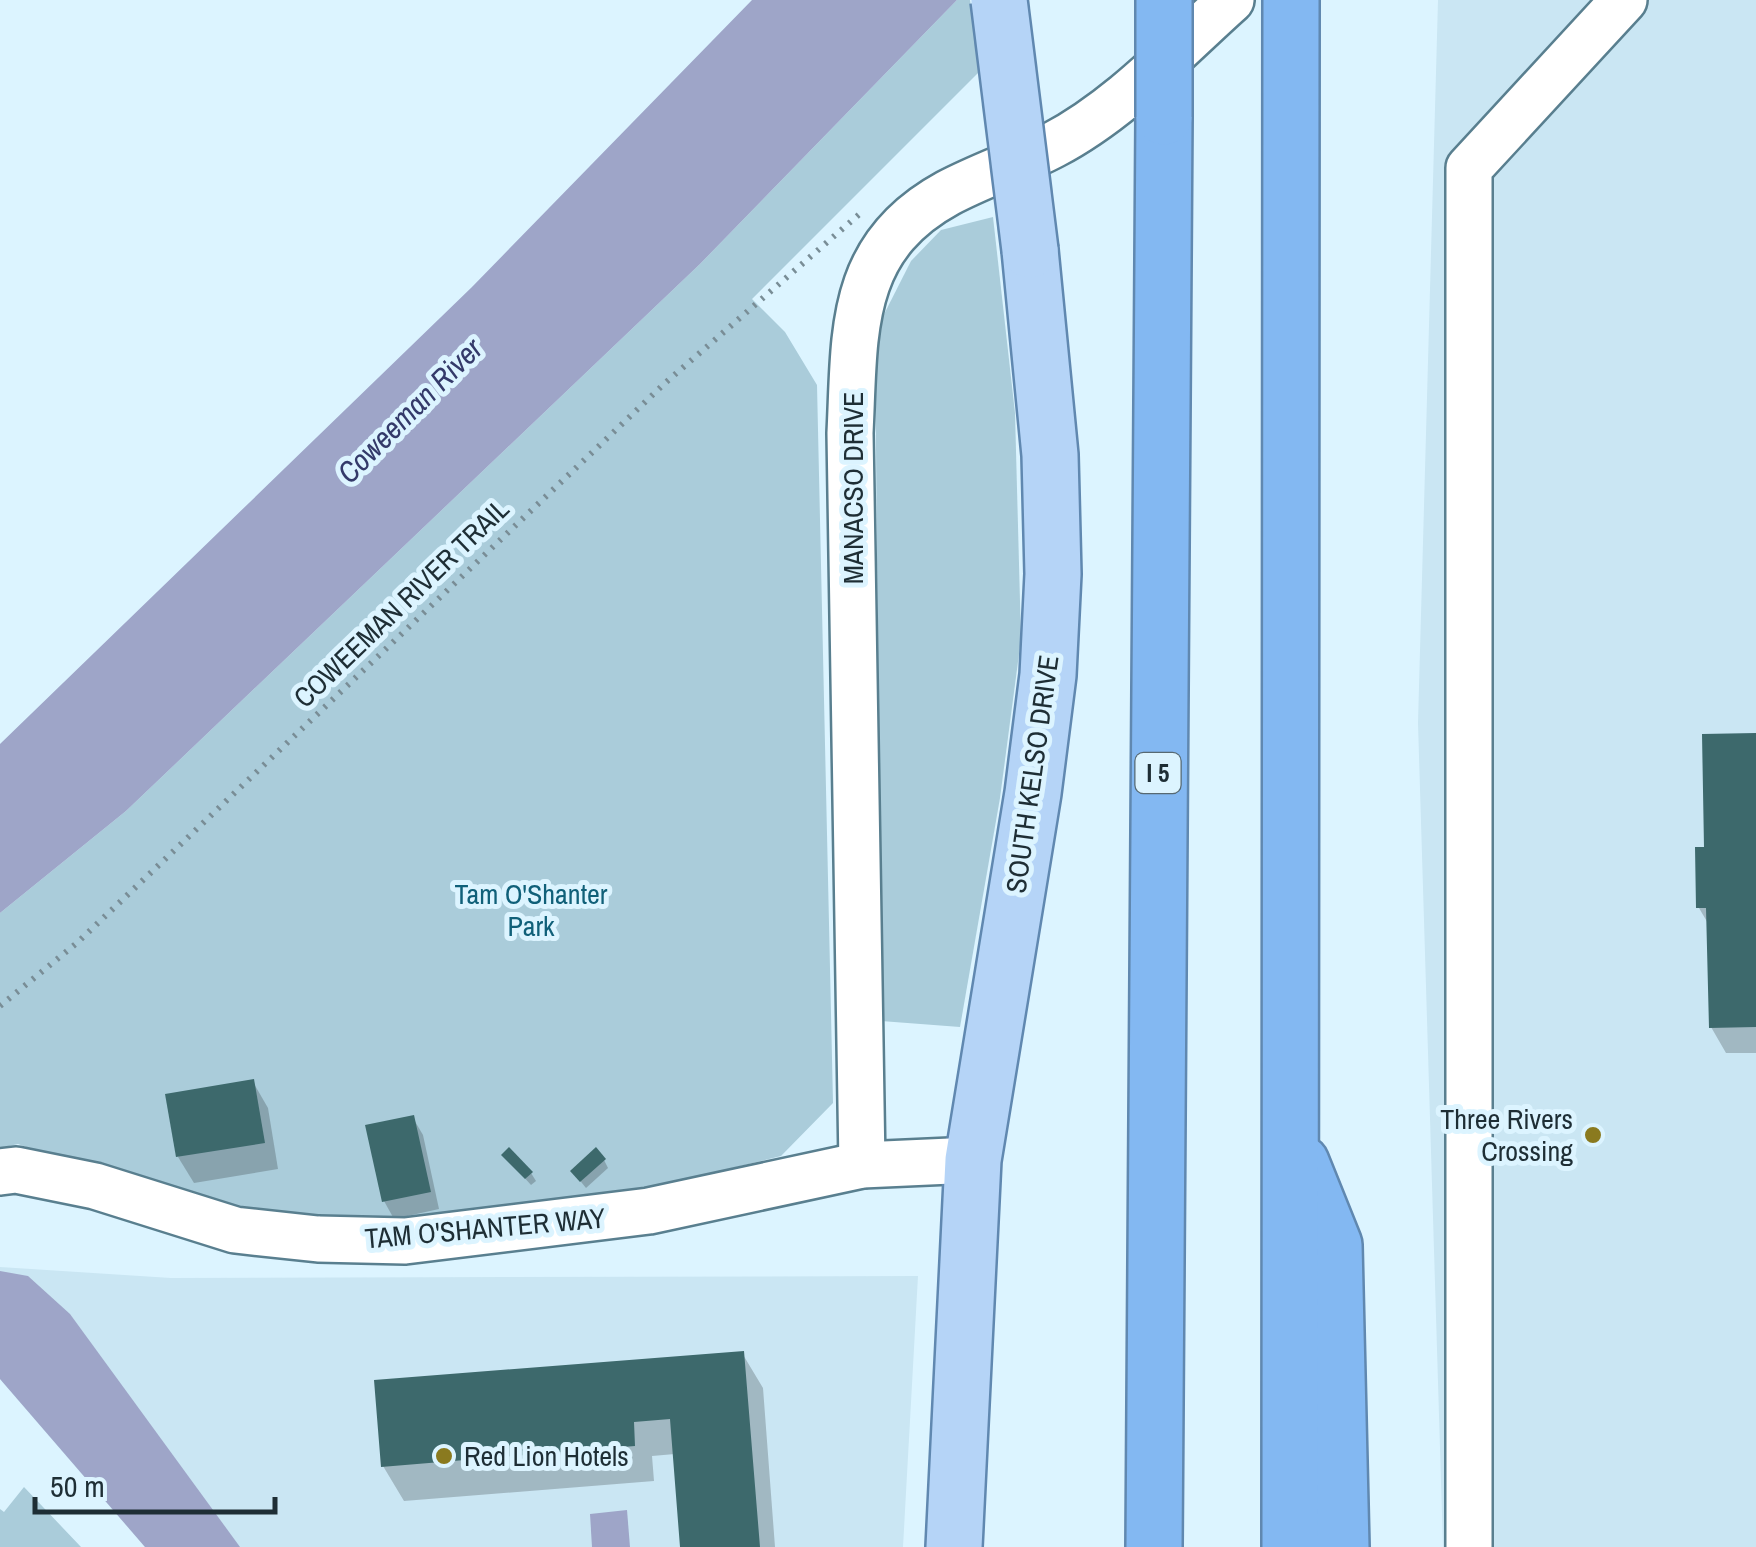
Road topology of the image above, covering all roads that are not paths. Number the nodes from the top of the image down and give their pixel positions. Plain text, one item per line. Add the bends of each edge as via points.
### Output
1 (999, 0) edge
2 (1164, 0) edge
3 (1231, 0) edge
4 (1291, 0) edge
5 (1624, 0) edge
6 (1291, 1137) junction
7 (973, 1160) junction
8 (862, 1165) junction
9 (0, 1172) edge
10 (1153, 1430) junction
11 (954, 1547) edge
12 (1132, 1547) edge
13 (1154, 1547) edge
14 (1290, 1547) edge
15 (1342, 1547) edge
16 (1469, 1547) edge

1 - 7 main road, SOUTH KELSO DRIVE, bridge via 1050,456 1053,574 1033,793
2 - 10 highway, I 5, bridge
3 - 8 street, MANACSO DRIVE via 1110,108 1054,145 914,215 885,248 861,296 850,433
4 - 6 highway
5 - 16 street via 1470,168
6 - 14 highway
6 - 15 highway via 1334,1245
7 - 8 street, TAM O'SHANTER WAY
7 - 11 main road, SOUTH KELSO DRIVE
8 - 9 street, TAM O'SHANTER WAY via 649,1211 405,1241 235,1230 94,1186
10 - 12 highway
10 - 13 highway, I 5

